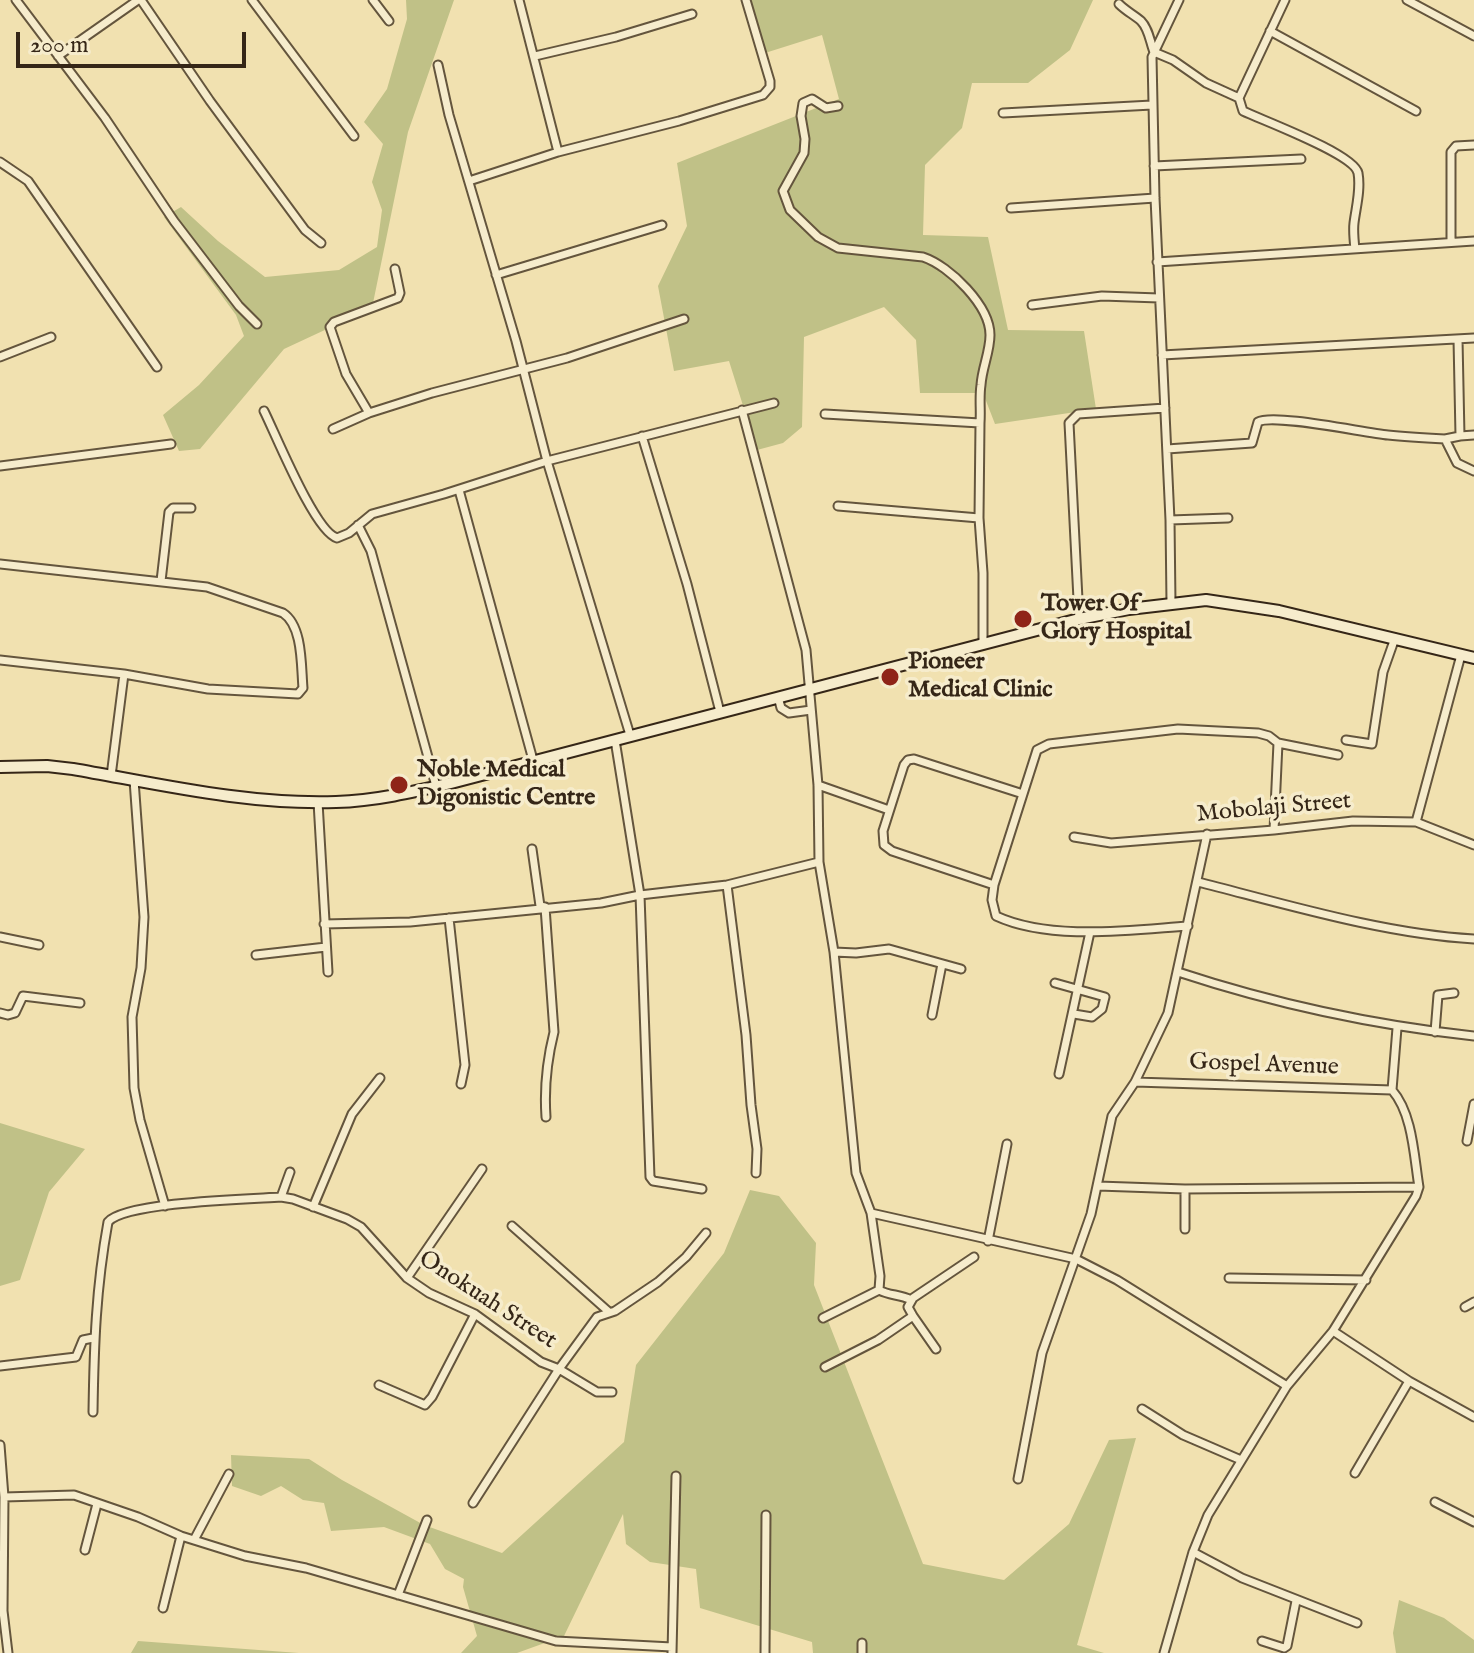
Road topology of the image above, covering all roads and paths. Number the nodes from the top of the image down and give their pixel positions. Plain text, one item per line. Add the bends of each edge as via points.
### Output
1 (16, 0) edge
2 (140, 0) edge
3 (252, 0) edge
4 (373, 0) edge
5 (519, 0) edge
6 (746, 0) edge
7 (1179, 0) edge
8 (1285, 0) edge
9 (1407, 0) edge
10 (1119, 4) dead end
11 (692, 14) dead end
12 (389, 21) dead end
13 (1270, 31) junction
14 (1474, 36) edge
15 (1154, 52) junction
16 (58, 56) junction
17 (535, 56) junction
18 (438, 65) dead end
19 (1239, 98) junction
20 (1152, 105) junction
21 (838, 106) dead end
22 (1416, 111) dead end
23 (1003, 113) dead end
24 (354, 136) dead end
25 (1474, 145) edge
26 (558, 152) junction
27 (1301, 159) dead end
28 (0, 162) edge
29 (1154, 166) junction
30 (469, 181) junction
31 (1155, 198) junction
32 (1011, 208) dead end
33 (662, 225) dead end
34 (1474, 241) edge
35 (1451, 242) junction
36 (321, 243) dead end
37 (1355, 249) junction
38 (1157, 262) junction
39 (395, 269) dead end
40 (496, 275) junction
41 (1159, 298) junction
42 (1032, 305) dead end
43 (684, 319) dead end
44 (257, 324) dead end
45 (51, 337) dead end
46 (1474, 338) edge
47 (1458, 339) junction
48 (1162, 355) junction
49 (0, 357) edge
50 (157, 367) dead end
51 (524, 370) junction
52 (774, 403) dead end
53 (1165, 408) junction
54 (742, 410) junction
55 (264, 411) dead end
56 (369, 413) junction
57 (825, 414) dead end
58 (980, 423) junction
59 (333, 429) dead end
60 (1474, 435) edge
61 (642, 436) junction
62 (1460, 436) junction
63 (1445, 439) junction
64 (171, 444) dead end
65 (1167, 449) junction
66 (547, 461) junction
67 (0, 466) edge
68 (1474, 471) edge
69 (459, 490) junction
70 (838, 506) dead end
71 (191, 508) dead end
72 (979, 518) junction
73 (1228, 518) dead end
74 (1170, 520) junction
75 (358, 525) junction
76 (0, 564) edge
77 (161, 581) junction
78 (1171, 603) junction
79 (1079, 619) junction
80 (1395, 638) junction
81 (983, 644) junction
82 (1461, 655) junction
83 (1474, 658) edge
84 (0, 660) edge
85 (124, 674) junction
86 (809, 688) junction
87 (778, 697) junction
88 (811, 710) junction
89 (720, 712) junction
90 (630, 735) junction
91 (615, 740) junction
92 (1346, 740) dead end
93 (1278, 743) junction
94 (1338, 755) dead end
95 (533, 760) junction
96 (0, 767) edge
97 (111, 776) junction
98 (134, 780) junction
99 (818, 785) junction
100 (436, 786) junction
101 (1023, 794) junction
102 (318, 802) junction
103 (889, 810) junction
104 (1416, 822) junction
105 (1274, 830) junction
106 (1207, 834) junction
107 (1074, 837) dead end
108 (1474, 845) edge
109 (532, 849) dead end
110 (819, 862) junction
111 (1198, 882) junction
112 (727, 885) junction
113 (994, 885) junction
114 (640, 895) junction
115 (545, 907) junction
116 (449, 918) junction
117 (324, 924) junction
118 (1188, 926) junction
119 (1090, 932) junction
120 (0, 937) edge
121 (1474, 939) edge
122 (39, 945) dead end
123 (326, 947) junction
124 (834, 952) junction
125 (256, 955) dead end
126 (942, 964) junction
127 (961, 969) dead end
128 (328, 972) dead end
129 (1178, 972) junction
130 (1055, 983) dead end
131 (1079, 989) junction
132 (1454, 993) dead end
133 (80, 1003) dead end
134 (1074, 1014) junction
135 (932, 1015) dead end
136 (1, 1016) edge
137 (1397, 1028) junction
138 (1435, 1032) junction
139 (1474, 1036) edge
140 (1059, 1074) dead end
141 (380, 1078) dead end
142 (1135, 1082) junction
143 (461, 1084) dead end
144 (1392, 1090) junction
145 (1474, 1104) edge
146 (546, 1117) dead end
147 (1467, 1141) dead end
148 (1007, 1144) dead end
149 (482, 1169) dead end
150 (290, 1172) dead end
151 (756, 1173) dead end
152 (1098, 1186) junction
153 (1419, 1187) junction
154 (702, 1189) dead end
155 (1185, 1189) junction
156 (281, 1197) junction
157 (165, 1206) junction
158 (313, 1207) junction
159 (871, 1213) junction
160 (512, 1226) dead end
161 (1185, 1229) dead end
162 (706, 1233) dead end
163 (988, 1241) junction
164 (974, 1257) dead end
165 (1076, 1259) junction
166 (407, 1278) junction
167 (1229, 1278) dead end
168 (1366, 1280) junction
169 (879, 1290) junction
170 (911, 1300) junction
171 (1474, 1302) edge
172 (1465, 1307) dead end
173 (610, 1313) junction
174 (475, 1314) junction
175 (913, 1316) junction
176 (823, 1318) dead end
177 (1333, 1331) junction
178 (93, 1338) junction
179 (936, 1349) dead end
180 (0, 1366) edge
181 (825, 1367) dead end
182 (559, 1369) junction
183 (1409, 1381) junction
184 (379, 1385) dead end
185 (1287, 1386) junction
186 (612, 1392) dead end
187 (1142, 1409) dead end
188 (93, 1412) dead end
189 (1474, 1417) edge
190 (0, 1445) edge
191 (1241, 1460) junction
192 (1355, 1473) dead end
193 (229, 1474) dead end
194 (676, 1476) dead end
195 (1, 1478) edge
196 (1018, 1479) dead end
197 (4, 1497) junction
198 (1435, 1502) dead end
199 (473, 1503) dead end
200 (97, 1504) junction
201 (766, 1515) dead end
202 (427, 1520) dead end
203 (1474, 1522) edge
204 (181, 1536) junction
205 (194, 1540) junction
206 (85, 1550) dead end
207 (1193, 1552) junction
208 (2, 1578) edge
209 (398, 1595) junction
210 (1296, 1601) junction
211 (163, 1608) dead end
212 (1357, 1623) dead end
213 (569, 1641) junction
214 (1262, 1641) dead end
215 (862, 1643) dead end
216 (672, 1650) edge
217 (8, 1653) edge
218 (569, 1653) edge
219 (765, 1653) edge
220 (862, 1653) edge
221 (1164, 1653) edge

1 - 16 street
2 - 16 street
2 - 36 street via 305,230
3 - 24 street
4 - 12 street
5 - 17 street
6 - 26 street via 770,81 765,94
7 - 15 street
8 - 13 street
9 - 14 street
10 - 15 street via 1141,21
11 - 17 street
13 - 19 street
13 - 22 street
15 - 19 street
15 - 20 street
16 - 44 street via 174,221
17 - 26 street
18 - 30 street
19 - 37 street via 1243,111 1355,165
20 - 23 street
20 - 29 street
21 - 58 street via 825,108 812,99 803,103 804,153 785,184 786,204 801,222 838,248 923,257 963,285 984,311 991,337
25 - 35 street via 1456,146 1451,152
26 - 30 street
27 - 29 street
28 - 50 street via 28,181
29 - 31 street
30 - 40 street
31 - 32 street
31 - 38 street
33 - 40 street
34 - 35 street
35 - 37 street
37 - 38 street
38 - 41 street
39 - 56 street via 398,298 330,327 346,374
40 - 51 street
41 - 42 street via 1102,296
41 - 48 street
43 - 51 street
45 - 49 street
46 - 47 street
47 - 48 street
47 - 62 street
48 - 53 street
51 - 56 street
51 - 66 street
52 - 54 street
53 - 65 street
53 - 79 street via 1078,414 1069,423
54 - 61 street
54 - 86 street via 806,650
55 - 75 street via 324,529 337,538
56 - 59 street
57 - 58 street
58 - 72 street
60 - 62 street
61 - 66 street
61 - 89 street
62 - 63 street
63 - 65 street via 1263,419 1252,443
63 - 68 street via 1457,463
64 - 67 street
65 - 74 street
66 - 69 street
66 - 90 street
69 - 75 street via 372,514
69 - 95 street
70 - 72 street
71 - 77 street via 169,512
72 - 81 street
73 - 74 street
74 - 78 street
75 - 100 street via 371,551
76 - 77 street
77 - 85 street via 207,587 290,617 303,690 298,694 208,689
78 - 79 street
78 - 80 street via 1229,603
79 - 81 street
80 - 82 street
80 - 92 street via 1383,672 1372,744
81 - 86 street
82 - 83 street
82 - 104 street
84 - 85 street
85 - 97 street
86 - 87 street
86 - 88 street
87 - 88 street via 789,713
87 - 89 street
88 - 99 street
89 - 90 street
90 - 91 street
91 - 95 street
91 - 114 street
93 - 94 street
93 - 101 street via 1258,733 1178,729 1049,744 1037,750
93 - 105 street
95 - 100 street
96 - 97 street via 47,766
97 - 98 street
98 - 102 street via 248,799
98 - 157 street via 144,917 131,1027 134,1088
99 - 103 street
99 - 110 street
100 - 102 street
101 - 103 street via 911,759 904,765
101 - 113 street
102 - 117 street
103 - 113 street via 882,840 887,849
104 - 105 street, Mobolaji Street via 1353,821
104 - 108 street, Mobolaji Street
105 - 106 street, Mobolaji Street
106 - 107 street, Mobolaji Street via 1111,843
106 - 111 street
109 - 115 street via 540,906
110 - 112 street
110 - 124 street
111 - 118 street
111 - 121 street via 1321,913
112 - 114 street
112 - 151 street
113 - 119 street via 993,911 998,918
114 - 115 street
114 - 154 street via 650,1177
115 - 116 street
115 - 146 street via 554,1032
116 - 117 street
116 - 143 street via 465,1065
117 - 123 street
118 - 119 street
118 - 129 street
119 - 131 street
120 - 122 street
123 - 125 street
123 - 128 street
124 - 126 street via 889,949
124 - 159 street via 856,1173
126 - 127 street
126 - 135 street
129 - 137 street via 1262,998
129 - 142 street via 1168,1013
130 - 131 street
131 - 134 street
131 - 134 street via 1105,997 1102,1009 1092,1017
132 - 138 street via 1438,995
133 - 136 street via 23,996 15,1013
134 - 140 street
137 - 138 street
137 - 144 street
138 - 139 street
141 - 158 street via 352,1114
142 - 144 street, Gospel Avenue
142 - 152 street via 1112,1116
144 - 153 street via 1401,1100
145 - 147 street
148 - 163 street
149 - 166 street
150 - 156 street
152 - 155 street
152 - 165 street
153 - 155 street
153 - 168 street
155 - 161 street
156 - 157 street, Onokuah Street
156 - 158 street, Onokuah Street
157 - 178 street, Onokuah Street via 127,1211 108,1222
158 - 166 street, Onokuah Street via 361,1227
159 - 163 street
159 - 169 street
160 - 173 street
162 - 173 street via 658,1282
163 - 165 street
164 - 170 street
165 - 185 street
165 - 196 street via 1042,1353
166 - 174 street, Onokuah Street
167 - 168 street
168 - 177 street
169 - 170 street
169 - 176 street
170 - 175 street
171 - 172 street
173 - 182 street via 597,1317
174 - 182 street, Onokuah Street via 541,1362
174 - 184 street via 425,1405
175 - 179 street
175 - 181 street
177 - 183 street
177 - 185 street
178 - 180 street via 83,1340 76,1357
178 - 188 street
182 - 186 street, Onokuah Street via 597,1392
182 - 199 street
183 - 189 street
183 - 192 street
185 - 191 street
187 - 191 street via 1183,1435
190 - 195 street
191 - 207 street
193 - 205 street
194 - 216 street
195 - 197 street
197 - 200 street via 74,1495
197 - 208 street
198 - 203 street
200 - 204 street
200 - 206 street
201 - 219 street
202 - 209 street
204 - 205 street
204 - 211 street
205 - 209 street
207 - 210 street
207 - 221 street
208 - 217 street
209 - 213 street
210 - 212 street
210 - 214 street via 1287,1646
213 - 216 street
213 - 218 street
215 - 220 street

